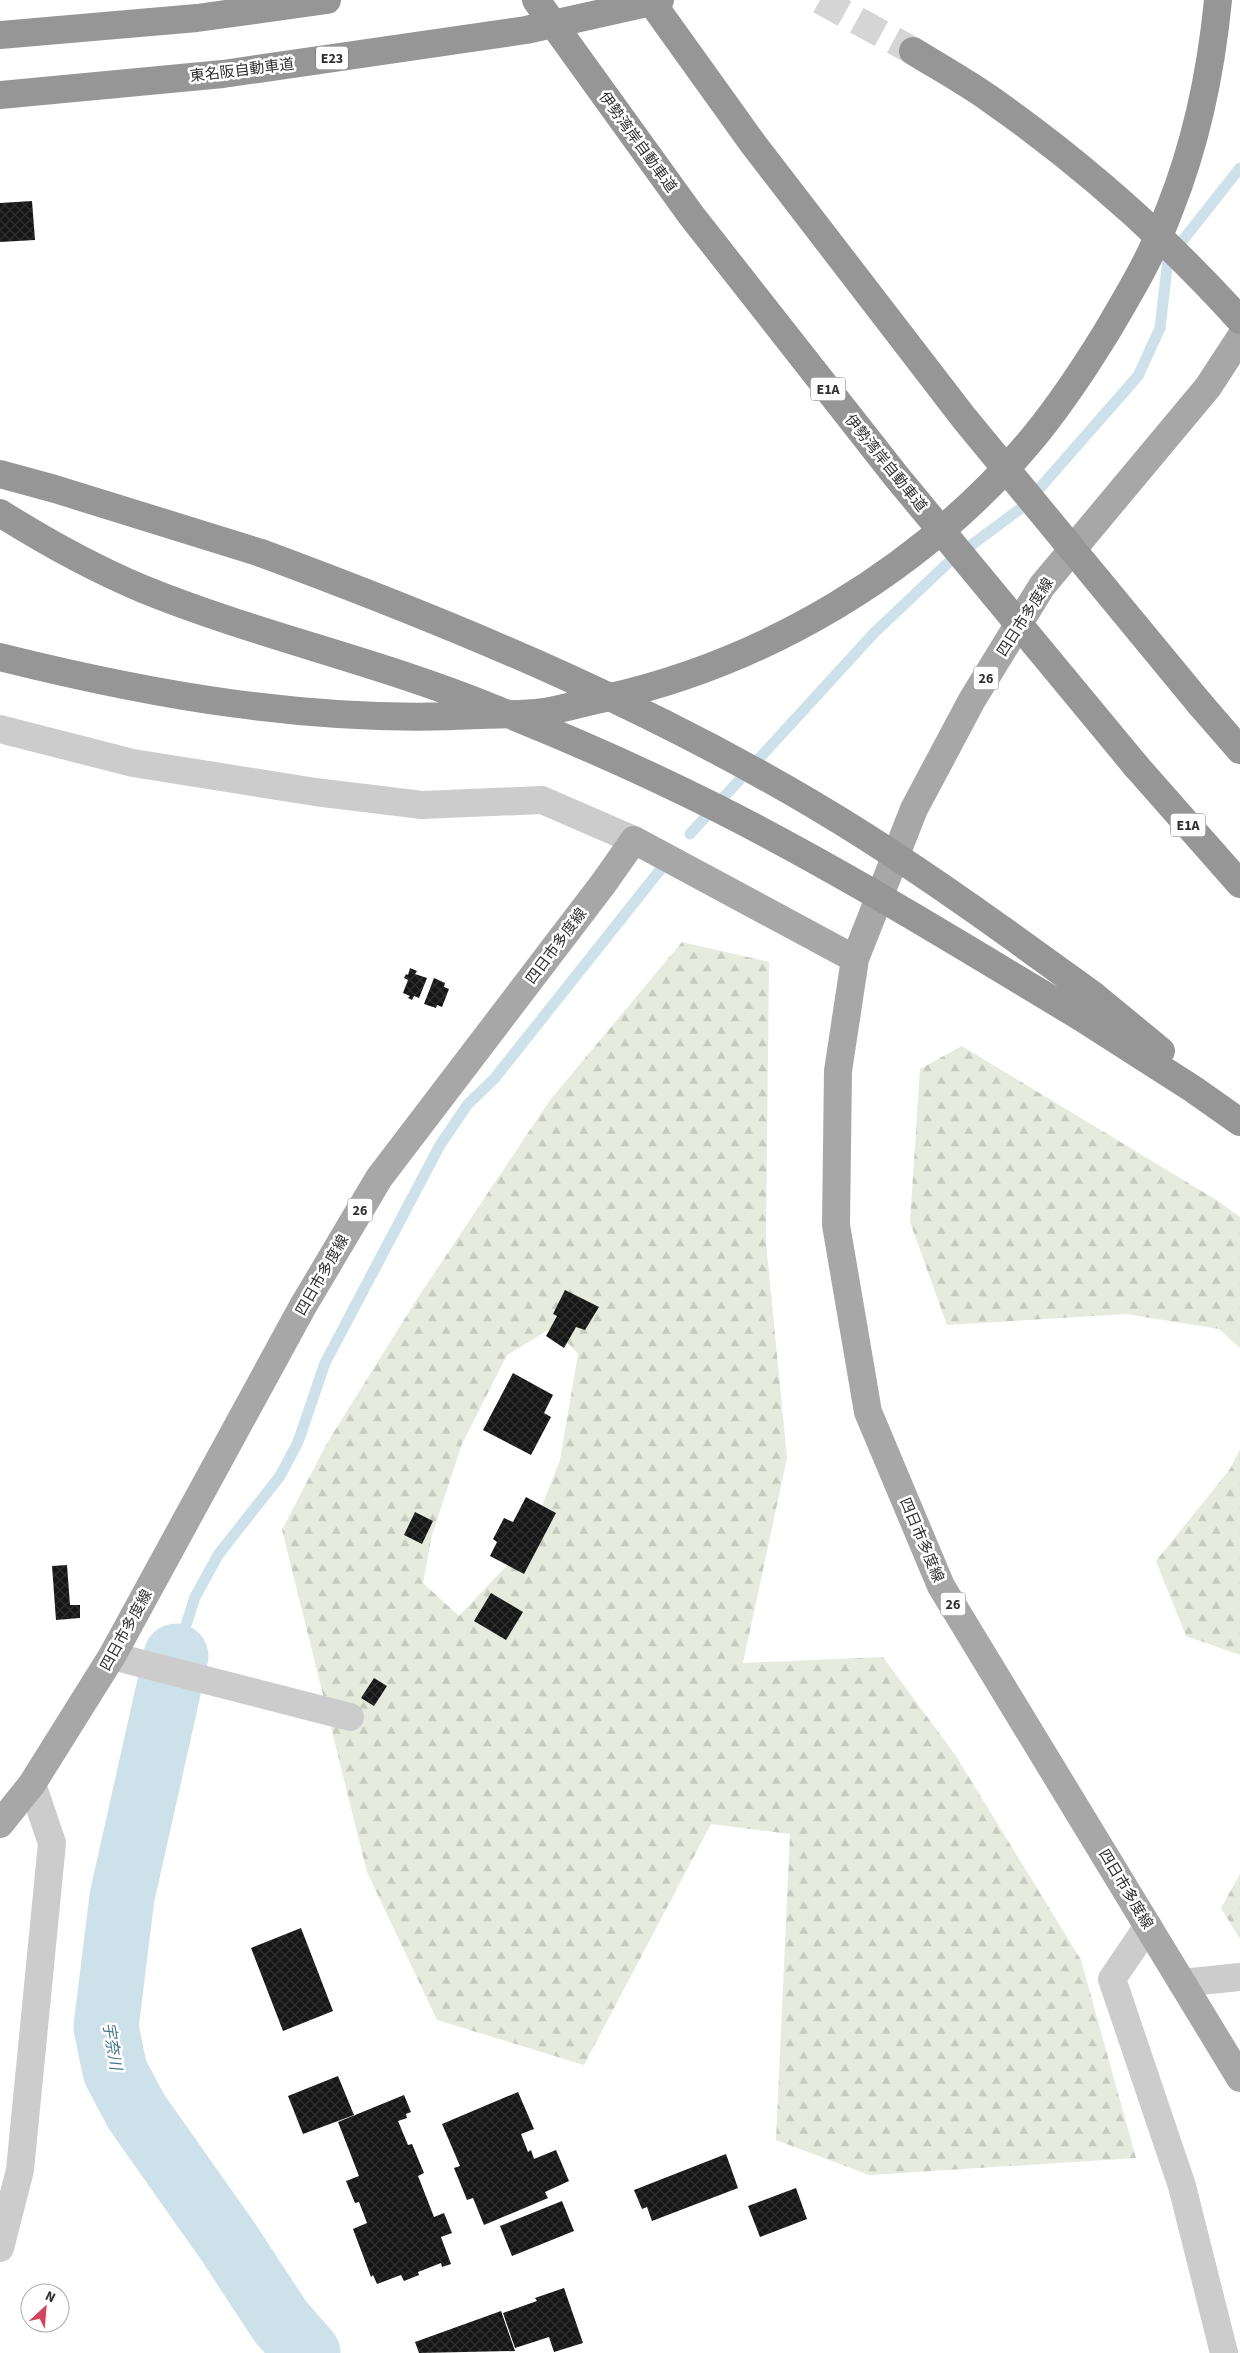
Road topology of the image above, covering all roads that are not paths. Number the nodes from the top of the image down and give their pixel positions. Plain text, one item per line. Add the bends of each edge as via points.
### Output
1 (327, 0) edge
2 (536, 0) edge
3 (650, 0) edge
4 (660, 0) edge
5 (1218, 0) edge
6 (0, 35) edge
7 (913, 51) tunnel mouth
8 (0, 95) edge
9 (1240, 320) edge
10 (1240, 338) edge
11 (0, 474) edge
12 (0, 513) edge
13 (0, 656) edge
14 (0, 730) edge
15 (1240, 750) edge
16 (634, 840) junction
17 (1240, 884) edge
18 (854, 959) junction
19 (1086, 1006) junction
20 (1240, 1115) edge
21 (1240, 1122) edge
22 (112, 1656) junction
23 (350, 1717) dead end
24 (32, 1784) junction
25 (0, 1824) edge
26 (1148, 1926) junction
27 (1240, 1977) edge
28 (1182, 1983) junction
29 (1240, 2078) edge
30 (0, 2248) edge
31 (1224, 2353) edge

1 - 6 highway via 197,18
2 - 17 highway, 伊勢湾岸自動車道 / E1A, bridge via 703,231 896,476 1136,766
3 - 15 highway, bridge via 754,145 964,418
4 - 8 highway, 東名阪自動車道 / E23 via 526,30 242,72
5 - 13 highway, bridge via 1214,40 1197,124 1169,212 1128,296 1079,377 1026,446 962,511 884,575 811,620 735,658 654,687 543,712 424,718 306,713 175,695
7 - 9 highway via 990,99 1112,196 1205,281
10 - 18 main road, 四日市多度線 / 26 via 1208,387 1032,602 972,700 914,808
11 - 19 highway, bridge via 261,553 394,602 628,705 742,764 887,851 978,911
12 - 19 highway, bridge via 79,560 143,589 388,669 487,705 605,754 716,808
14 - 16 street via 133,763 316,792 422,805 542,800
16 - 18 main road
16 - 22 main road, 四日市多度線 / 26 via 379,1178 303,1306
18 - 26 main road, 四日市多度線 / 26 via 838,1071 836,1225 868,1412 942,1586
19 - 20 highway
19 - 21 highway
22 - 23 street
22 - 24 main road, 四日市多度線 / 26
24 - 25 main road, 四日市多度線 / 26
24 - 30 street via 52,1843 20,2170
26 - 28 main road, 四日市多度線 / 26
26 - 31 street via 1112,1979 1182,2186
27 - 28 street
28 - 29 main road, 四日市多度線 / 26

